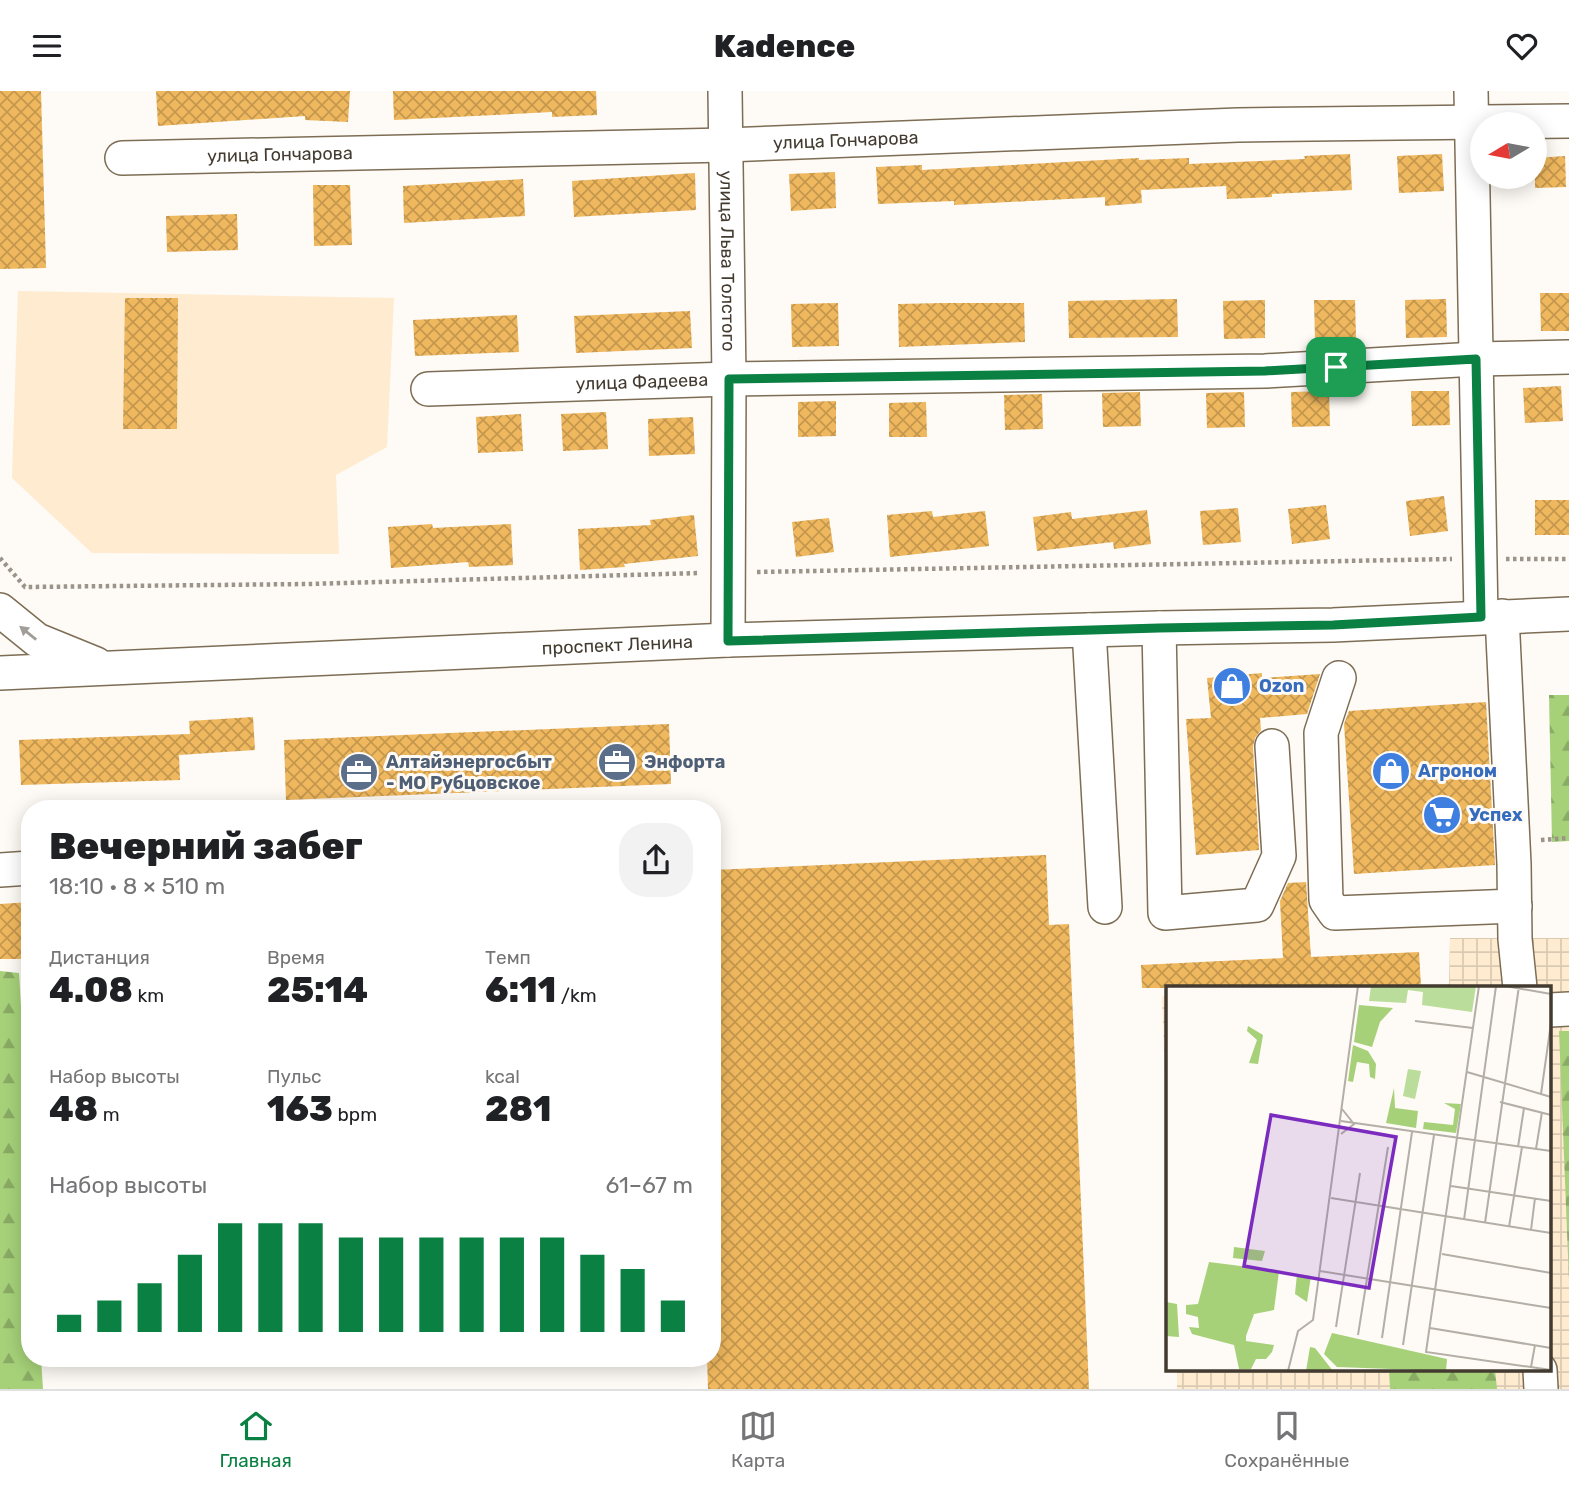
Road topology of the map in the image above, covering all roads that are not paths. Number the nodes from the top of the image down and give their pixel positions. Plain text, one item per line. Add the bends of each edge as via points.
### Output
1 (725, 91) edge
2 (1472, 107) edge
3 (1569, 121) edge
4 (726, 145) junction
5 (122, 158) dead end
6 (1569, 357) edge
7 (1476, 359) junction
8 (729, 379) junction
9 (428, 389) dead end
10 (0, 610) edge
11 (1569, 614) edge
12 (1491, 617) junction
13 (1159, 628) junction
14 (1090, 630) junction
15 (728, 641) junction
16 (104, 668) junction
17 (0, 673) edge
18 (1339, 678) dead end
19 (1272, 746) dead end
20 (21, 869) edge
21 (0, 870) edge
22 (1515, 906) junction
23 (1105, 907) dead end
24 (1520, 986) edge
25 (1540, 1371) edge
26 (1541, 1389) edge

1 - 4 street, улица Льва Толстого
2 - 3 street, улица Гончарова
2 - 4 street, улица Гончарова via 1238,125
2 - 7 street
4 - 5 street, улица Гончарова
4 - 8 street, улица Льва Толстого
6 - 7 street, улица Фадеева
7 - 8 street, улица Фадеева via 1265,371
7 - 12 street via 1480,559
8 - 9 street, улица Фадеева
8 - 15 street, улица Льва Толстого
16 -> 10 street via 37,640
11 - 12 street, проспект Ленина
12 - 13 street, проспект Ленина
12 - 22 street
13 - 14 street, проспект Ленина
13 - 19 street via 1165,913 1257,905 1279,856
14 - 15 street, проспект Ленина
14 - 23 street
15 - 16 street, проспект Ленина
16 - 17 street, проспект Ленина
18 - 22 street via 1321,733 1326,900 1335,913
20 - 21 street
22 - 24 street
25 - 26 street

